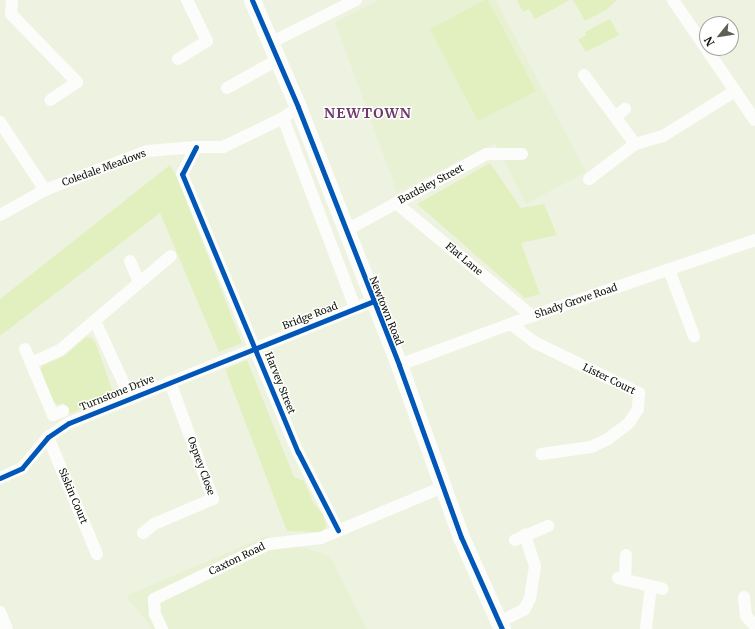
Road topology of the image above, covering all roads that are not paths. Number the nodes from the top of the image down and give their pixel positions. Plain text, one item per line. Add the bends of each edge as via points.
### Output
1 (12, 0) edge
2 (187, 0) edge
3 (252, 0) edge
4 (356, 0) edge
5 (673, 0) edge
6 (272, 42) junction
7 (178, 59) dead end
8 (279, 59) junction
9 (584, 75) dead end
10 (227, 88) dead end
11 (735, 91) junction
12 (50, 100) dead end
13 (298, 107) junction
14 (625, 109) dead end
15 (615, 117) junction
16 (283, 118) junction
17 (755, 120) edge
18 (0, 122) edge
19 (635, 144) junction
20 (196, 147) junction
21 (522, 154) dead end
22 (589, 179) dead end
23 (45, 190) junction
24 (396, 203) junction
25 (0, 215) edge
26 (346, 231) junction
27 (755, 240) edge
28 (171, 256) dead end
29 (130, 261) dead end
30 (669, 270) junction
31 (139, 282) junction
32 (372, 302) junction
33 (355, 308) junction
34 (532, 316) junction
35 (95, 321) junction
36 (511, 324) junction
37 (694, 336) dead end
38 (255, 347) junction
39 (25, 349) dead end
40 (31, 363) junction
41 (398, 365) junction
42 (170, 382) junction
43 (130, 397) junction
44 (62, 411) dead end
45 (48, 438) junction
46 (541, 454) dead end
47 (0, 478) edge
48 (443, 487) junction
49 (548, 526) dead end
50 (338, 530) junction
51 (143, 533) dead end
52 (97, 554) dead end
53 (626, 555) dead end
54 (651, 586) junction
55 (663, 589) dead end
56 (744, 598) dead end
57 (0, 612) edge
58 (501, 626) edge
59 (755, 626) edge
60 (7, 629) edge
61 (162, 629) edge
62 (646, 629) edge

1 - 12 street via 11,14 77,82
2 - 7 street via 206,42
3 - 6 main road, Newtown Road
4 - 6 street
5 - 11 street
6 - 8 main road, Newtown Road
8 - 10 street
8 - 13 main road, Newtown Road
9 - 15 street
11 - 17 street
11 - 19 street via 663,136
13 - 16 street, Coledale Meadows
13 - 26 main road, Newtown Road
14 - 15 street
15 - 19 street
16 - 20 street, Coledale Meadows via 223,147
16 - 33 street
18 - 23 street
19 - 22 street
20 - 23 street, Coledale Meadows via 147,151
20 - 38 street, Harvey Street via 182,174
21 - 24 street, Bardsley Street via 486,154
23 - 25 street, Coledale Meadows
24 - 26 street, Bardsley Street
24 - 34 street, Flat Lane
26 - 32 main road, Newtown Road
27 - 30 street, Shady Grove Road
28 - 31 street
29 - 31 street
30 - 34 street, Shady Grove Road
30 - 37 street
31 - 35 street
32 - 33 street, Bridge Road
32 - 41 main road, Newtown Road
33 - 38 street, Bridge Road
34 - 36 street, Shady Grove Road
35 - 40 street via 60,350
35 - 43 street
36 - 41 street, Shady Grove Road
36 - 46 street, Lister Court via 534,342 639,393 638,409 629,423 608,439 591,447
38 - 42 street, Turnstone Drive
38 - 50 street, Harvey Street via 298,452
39 - 40 street
40 - 44 street via 53,415
41 - 48 main road, Newtown Road
42 - 43 street, Turnstone Drive
42 - 51 street, Osprey Close via 213,499 154,524
43 - 45 street, Turnstone Drive via 69,423
45 - 47 street, Turnstone Drive via 22,468
45 - 52 street, Siskin Court
48 - 50 street, Caxton Road
48 - 58 main road, Newtown Road
49 - 58 street via 520,538 535,566 530,598 524,610
50 - 61 street, Caxton Road via 321,538 269,544 154,599 155,614
53 - 54 street via 621,579
54 - 55 street
54 - 62 street
56 - 59 street via 746,616
57 - 60 street

